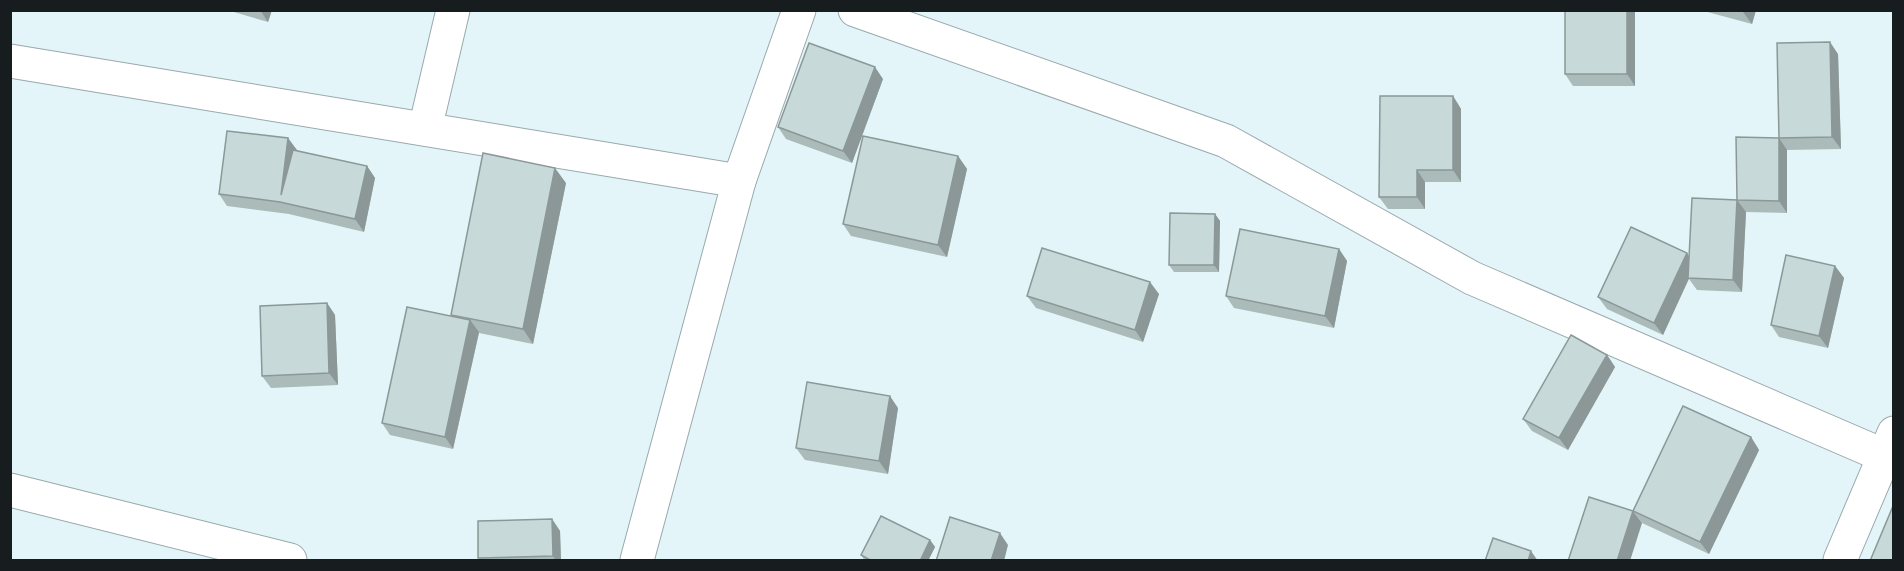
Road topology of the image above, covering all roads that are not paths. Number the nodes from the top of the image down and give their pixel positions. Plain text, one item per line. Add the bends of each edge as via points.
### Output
1 (453, 10) edge
2 (799, 10) edge
3 (855, 10) edge
4 (10, 61) edge
5 (425, 129) junction
6 (738, 181) junction
7 (1890, 450) edge
8 (10, 490) edge
9 (290, 561) edge
10 (637, 561) edge
11 (1840, 561) edge

1 - 5 street
2 - 6 street
3 - 7 street via 1226,141 1472,278
4 - 5 street
5 - 6 street
6 - 10 street
7 - 11 street
8 - 9 street

